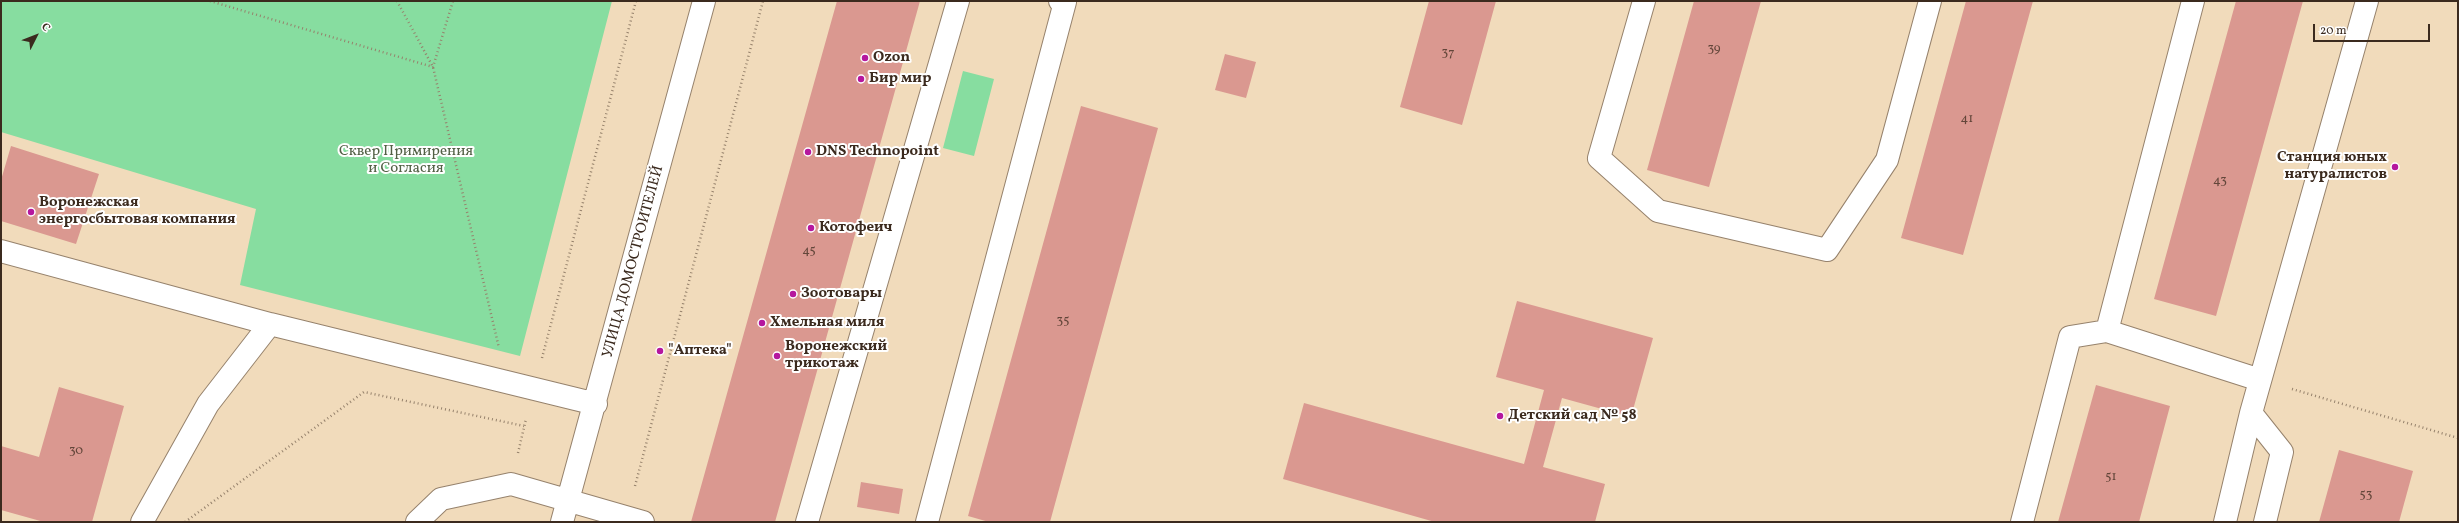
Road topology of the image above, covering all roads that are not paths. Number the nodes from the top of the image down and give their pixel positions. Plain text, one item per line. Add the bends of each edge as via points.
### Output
1 (704, 1) edge
2 (958, 1) edge
3 (1060, 1) edge
4 (1644, 1) edge
5 (1930, 1) edge
6 (2193, 1) edge
7 (2367, 1) edge
8 (1, 251) edge
9 (270, 324) junction
10 (2106, 331) junction
11 (2260, 380) junction
12 (596, 404) junction
13 (2251, 413) junction
14 (569, 500) junction
15 (635, 520) edge
16 (142, 522) edge
17 (417, 522) edge
18 (562, 522) edge
19 (807, 522) edge
20 (927, 522) edge
21 (2022, 522) edge
22 (2224, 522) edge
23 (2265, 522) edge

1 - 12 street, УЛИЦА ДОМОСТРОИТЕЛЕЙ
2 - 19 street
3 - 20 street via 1065,2
4 - 5 street via 1599,158 1658,211 1827,250 1887,160
6 - 10 street
7 - 11 street
8 - 9 street
9 - 12 street
9 - 16 street via 208,404
10 - 11 street
10 - 21 street via 2070,336
11 - 13 street
12 - 14 street, УЛИЦА ДОМОСТРОИТЕЛЕЙ
13 - 22 street
13 - 23 street via 2282,452
14 - 15 street
14 - 17 street via 511,484 441,499
14 - 18 street, УЛИЦА ДОМОСТРОИТЕЛЕЙ

